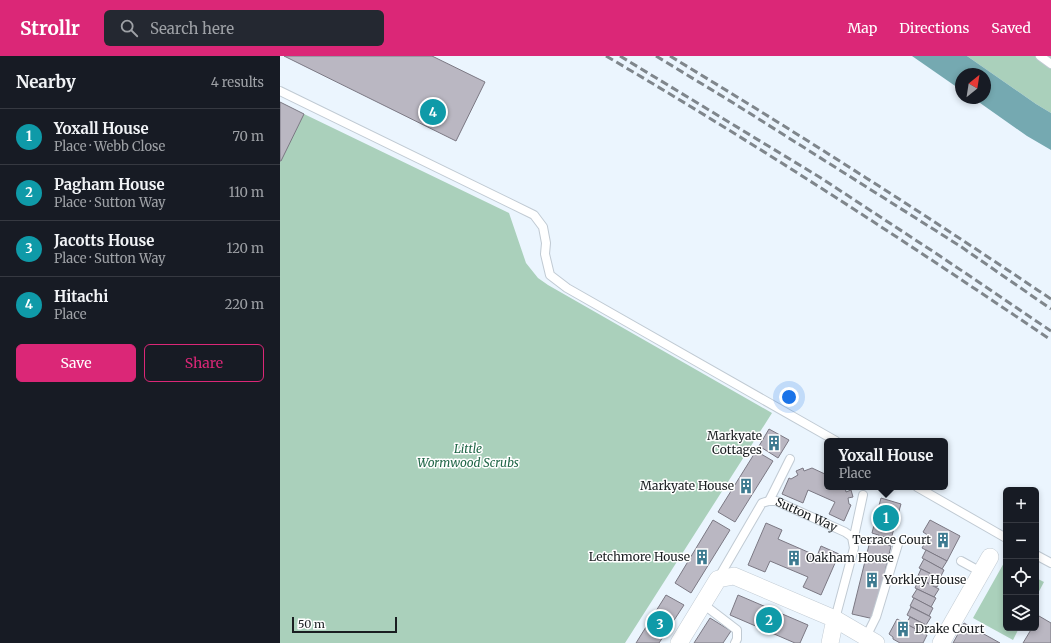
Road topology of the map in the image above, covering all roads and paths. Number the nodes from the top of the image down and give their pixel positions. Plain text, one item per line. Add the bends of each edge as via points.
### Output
1 (1040, 56) edge
2 (1051, 64) edge
3 (280, 91) edge
4 (831, 438) edge
5 (790, 459) dead end
6 (922, 490) edge
7 (863, 495) dead end
8 (769, 501) junction
9 (1003, 536) edge
10 (852, 537) junction
11 (898, 544) dead end
12 (990, 557) dead end
13 (1039, 557) edge
14 (960, 561) dead end
15 (1051, 563) edge
16 (981, 572) junction
17 (718, 579) junction
18 (703, 604) junction
19 (835, 619) junction
20 (871, 641) edge
21 (679, 643) edge
22 (735, 643) edge
23 (830, 643) edge
24 (941, 643) edge

1 - 2 lane
3 - 4 lane via 534,215 543,228 546,265 550,275 561,284
5 - 8 lane
6 - 9 lane
7 - 10 lane
8 - 10 lane, Sutton Way via 776,501
8 - 17 lane, Sutton Way via 762,503
10 - 19 lane, Sutton Way via 854,548
11 - 20 lane
12 - 16 street
13 - 15 lane
14 - 16 lane
16 - 24 street
17 - 18 street, Sutton Way
17 - 19 street via 734,576
18 - 21 street, Sutton Way
18 - 22 lane via 737,630
19 - 20 street
19 - 23 street, Sutton Way

